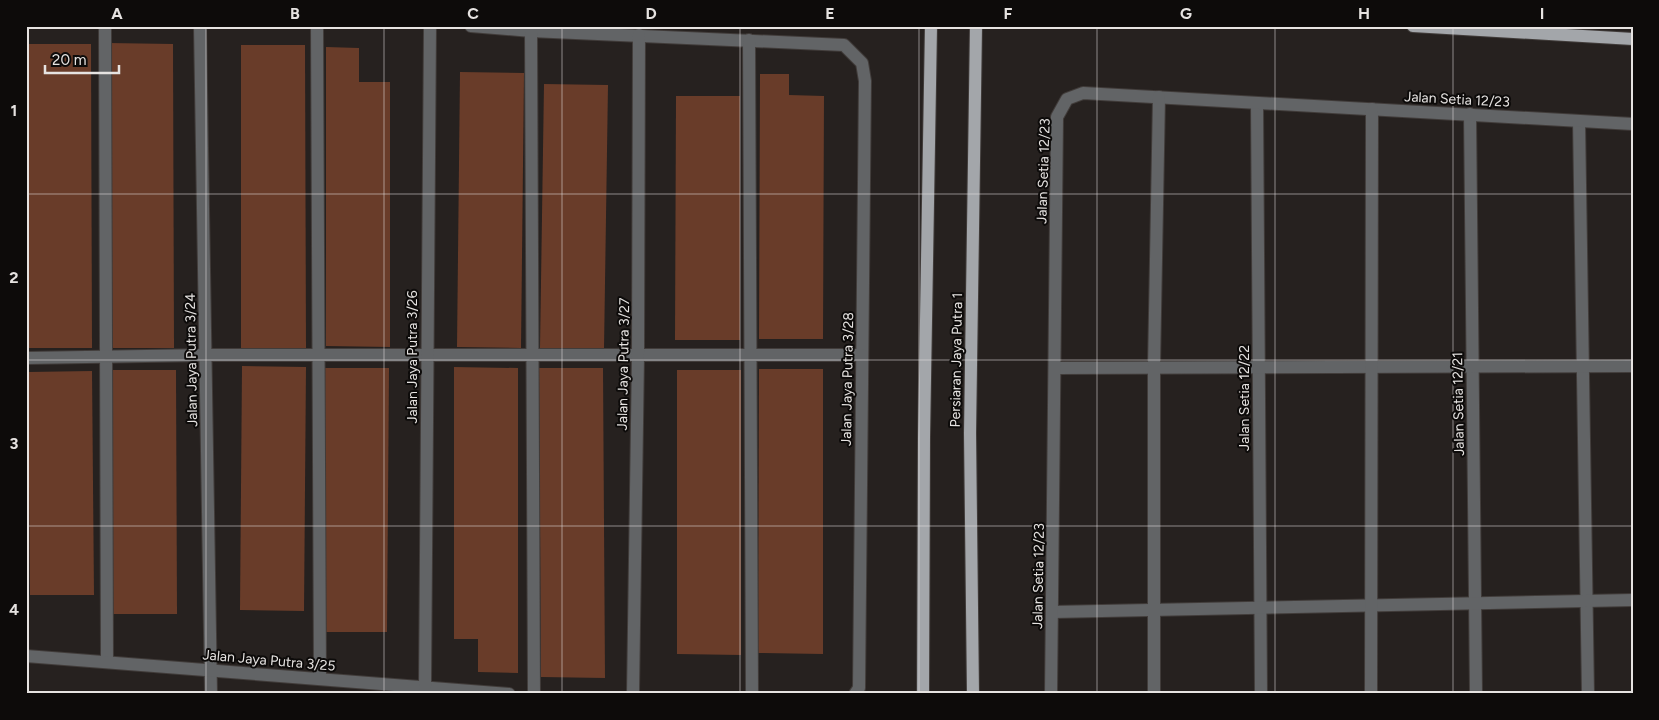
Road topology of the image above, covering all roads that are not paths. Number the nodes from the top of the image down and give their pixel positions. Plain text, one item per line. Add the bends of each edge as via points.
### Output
1 (105, 26) edge
2 (200, 26) edge
3 (317, 26) edge
4 (430, 26) edge
5 (472, 26) edge
6 (931, 26) edge
7 (976, 26) edge
8 (1414, 26) edge
9 (531, 31) junction
10 (639, 35) junction
11 (1633, 39) edge
12 (749, 40) junction
13 (1159, 97) junction
14 (1257, 103) junction
15 (1372, 109) junction
16 (1470, 114) junction
17 (1578, 121) junction
18 (1633, 124) edge
19 (206, 355) junction
20 (318, 355) junction
21 (427, 355) junction
22 (750, 355) junction
23 (533, 356) junction
24 (638, 356) junction
25 (862, 356) junction
26 (106, 357) junction
27 (26, 358) edge
28 (1473, 366) junction
29 (1583, 366) junction
30 (1633, 366) edge
31 (1154, 367) junction
32 (1259, 367) junction
33 (1372, 367) junction
34 (1055, 368) junction
35 (1633, 600) edge
36 (1586, 601) junction
37 (1475, 603) junction
38 (1371, 605) junction
39 (1260, 607) junction
40 (1154, 609) junction
41 (1052, 612) junction
42 (26, 656) edge
43 (107, 662) junction
44 (211, 670) junction
45 (320, 679) junction
46 (425, 687) junction
47 (211, 694) edge
48 (509, 694) edge
49 (534, 694) edge
50 (633, 694) edge
51 (752, 694) edge
52 (855, 694) edge
53 (923, 694) edge
54 (972, 694) edge
55 (1052, 694) edge
56 (1154, 694) edge
57 (1261, 694) edge
58 (1371, 694) edge
59 (1476, 694) edge
60 (1588, 694) edge

1 - 26 street
2 - 19 street, Jalan Jaya Putra 3/24
3 - 20 street
4 - 21 street, Jalan Jaya Putra 3/26
5 - 9 street
6 - 53 main road
7 - 54 main road, Persiaran Jaya Putra 1 via 970,433
8 - 11 main road
9 - 10 street
9 - 23 street
10 - 12 street
10 - 24 street, Jalan Jaya Putra 3/27
12 - 22 street
12 - 25 street, Jalan Jaya Putra 3/28 via 844,45 862,62 865,81
13 - 14 street, Jalan Setia 12/23
13 - 31 street
13 - 34 street, Jalan Setia 12/23 via 1083,93 1067,99 1057,117
14 - 15 street, Jalan Setia 12/23
14 - 32 street, Jalan Setia 12/22
15 - 16 street, Jalan Setia 12/23
15 - 33 street
16 - 17 street, Jalan Setia 12/23
16 - 28 street, Jalan Setia 12/21
17 - 18 street, Jalan Setia 12/23
17 - 29 street
19 - 20 street
19 - 26 street
19 - 44 street, Jalan Jaya Putra 3/24
20 - 21 street
20 - 45 street
21 - 23 street
21 - 46 street, Jalan Jaya Putra 3/26
22 - 24 street
22 - 25 street
22 - 51 street
23 - 24 street
23 - 49 street
24 - 50 street, Jalan Jaya Putra 3/27
25 - 52 street, Jalan Jaya Putra 3/28 via 859,688
26 - 27 street
26 - 43 street
28 - 29 street
28 - 33 street
28 - 37 street, Jalan Setia 12/21
29 - 30 street
29 - 36 street
31 - 32 street
31 - 34 street
31 - 40 street
32 - 33 street
32 - 39 street, Jalan Setia 12/22
33 - 38 street
34 - 41 street, Jalan Setia 12/23
35 - 36 street
36 - 37 street
36 - 60 street
37 - 38 street
37 - 59 street, Jalan Setia 12/21
38 - 39 street
38 - 58 street
39 - 40 street
39 - 57 street, Jalan Setia 12/22
40 - 41 street
40 - 56 street
41 - 55 street, Jalan Setia 12/23
42 - 43 street, Jalan Jaya Putra 3/25
43 - 44 street, Jalan Jaya Putra 3/25
44 - 45 street, Jalan Jaya Putra 3/25
44 - 47 street, Jalan Jaya Putra 3/24
45 - 46 street, Jalan Jaya Putra 3/25
46 - 48 street, Jalan Jaya Putra 3/25

